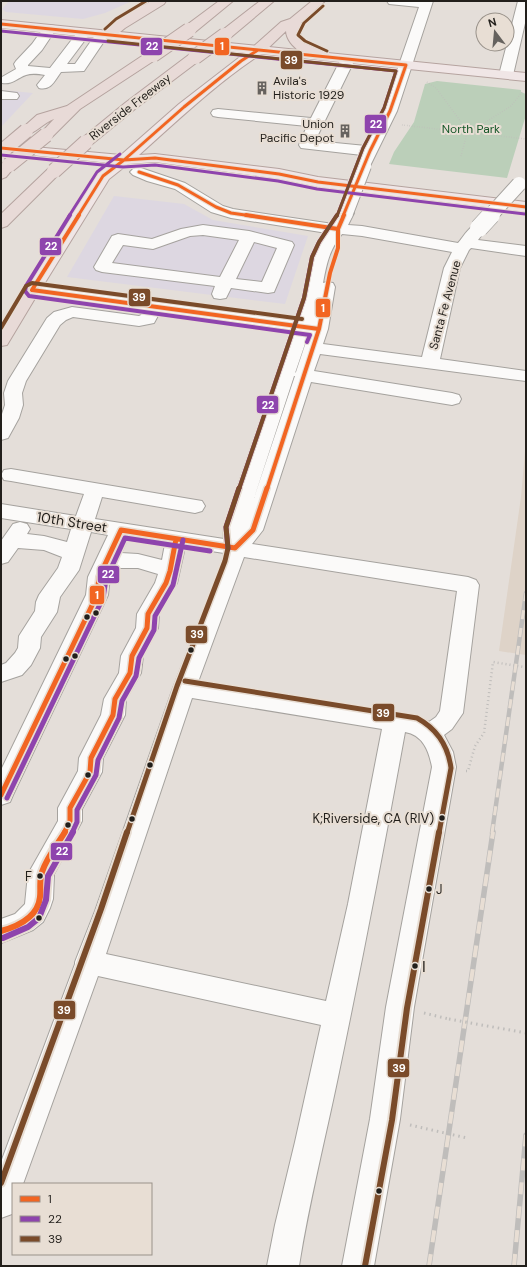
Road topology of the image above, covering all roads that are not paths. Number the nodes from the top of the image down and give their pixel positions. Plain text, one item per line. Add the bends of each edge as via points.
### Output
1 (160, 1) edge
2 (227, 1) edge
3 (268, 1) edge
4 (319, 1) edge
5 (393, 1) edge
6 (524, 1) edge
7 (426, 2) edge
8 (295, 22) junction
9 (1, 24) edge
10 (50, 29) junction
11 (85, 32) junction
12 (106, 34) junction
13 (258, 50) junction
14 (324, 57) junction
15 (348, 59) junction
16 (406, 65) junction
17 (55, 70) junction
18 (23, 71) junction
19 (506, 75) junction
20 (7, 80) dead end
21 (525, 83) edge
22 (44, 85) dead end
23 (75, 106) junction
24 (218, 113) dead end
25 (316, 123) junction
26 (158, 130) junction
27 (1, 148) edge
28 (1, 152) edge
29 (370, 152) junction
30 (124, 160) junction
31 (223, 167) junction
32 (5, 170) edge
33 (138, 172) junction
34 (523, 180) edge
35 (318, 182) junction
36 (526, 207) edge
37 (1, 223) edge
38 (338, 229) junction
39 (249, 236) junction
40 (153, 244) junction
41 (464, 246) junction
42 (526, 251) edge
43 (137, 271) junction
44 (225, 283) junction
45 (32, 290) junction
46 (154, 306) junction
47 (210, 313) junction
48 (310, 327) junction
49 (1, 341) edge
50 (313, 348) junction
51 (430, 363) junction
52 (303, 375) junction
53 (524, 376) dead end
54 (452, 399) dead end
55 (1, 434) edge
56 (11, 475) dead end
57 (95, 489) junction
58 (195, 506) dead end
59 (1, 511) edge
60 (28, 515) junction
61 (84, 524) junction
62 (121, 530) junction
63 (176, 539) junction
64 (235, 548) junction
65 (7, 549) edge
66 (73, 554) junction
67 (105, 562) junction
68 (170, 572) junction
69 (1, 674) edge
70 (184, 688) junction
71 (395, 721) junction
72 (430, 733) junction
73 (1, 795) edge
74 (1, 931) edge
75 (88, 962) junction
76 (337, 1016) junction
77 (1, 1203) edge
78 (283, 1266) edge
79 (358, 1266) edge

1 - 12 highway
2 - 23 highway, Riverside Freeway, bridge via 153,55
3 - 37 highway, Riverside Freeway, bridge via 86,142
4 - 8 highway
5 - 7 street
6 - 19 street
7 - 16 street
8 - 13 highway via 286,25
8 - 14 highway via 292,30 294,42
9 - 10 main road
10 - 11 main road
10 - 18 street via 21,64
11 - 12 main road
11 - 17 street
12 - 13 main road
12 - 17 street via 79,68
13 - 14 main road
13 - 26 main road via 201,93
14 - 15 main road
15 - 16 main road
15 - 25 street
16 - 19 main road
16 - 29 street via 398,90
17 - 18 street
17 - 22 street
18 - 20 street
19 - 21 main road
23 - 28 highway, bridge via 42,118
23 - 32 highway, Riverside Freeway, bridge
24 - 25 street
25 - 29 street via 306,144
26 - 30 main road
26 - 31 main road via 164,148 170,152 215,162
27 - 30 main road
29 - 38 street, bridge
30 - 31 main road via 155,158
30 - 33 main road
30 - 45 main road via 102,176
31 - 35 main road
33 - 35 main road via 277,182
33 - 38 street via 180,186 217,209 231,213
34 - 41 street, Santa Fe Avenue, bridge
35 - 36 main road
38 - 41 street
38 - 48 street via 338,248
39 - 40 street via 203,230 187,232
39 - 44 street
39 - 44 street via 286,246 268,288
40 - 43 street
40 - 43 street via 118,239 102,267
41 - 42 street
41 - 51 street, Santa Fe Avenue via 452,268
43 - 44 street
44 - 47 street
45 - 46 street
45 - 49 highway
46 - 47 street
46 - 55 street via 148,319 139,321 72,312 60,316 53,322 17,381 13,393 14,405
47 - 48 street
48 - 50 street
48 - 64 street via 296,347 276,399 233,529
50 - 51 street
50 - 52 street
51 - 53 street
52 - 54 street
52 - 64 street via 253,530
56 - 57 street
57 - 58 street
57 - 61 street
59 - 60 street, 10th Street
60 - 61 street, 10th Street
60 - 65 street
61 - 62 street, 10th Street
61 - 66 street
62 - 63 street, 10th Street
62 - 67 street
63 - 64 street, 10th Street
63 - 68 street
64 - 70 street
64 - 72 street, 10th Street via 468,585 451,713 444,723
65 - 66 street via 44,542
66 - 69 street via 68,570 50,595 46,612 30,636 29,648 23,659 14,670
67 - 68 street via 140,560
67 - 73 street via 99,577 97,595
68 - 74 street via 148,614 147,628 132,656 130,672 115,699 113,715 90,758 90,772 70,808 70,821 41,874 39,902 33,915 17,927
70 - 71 street
70 - 75 street
71 - 72 street via 415,725
71 - 76 street
72 - 79 street via 441,749 444,767 400,1008 385,1119
75 - 76 street
75 - 77 street
76 - 78 street

